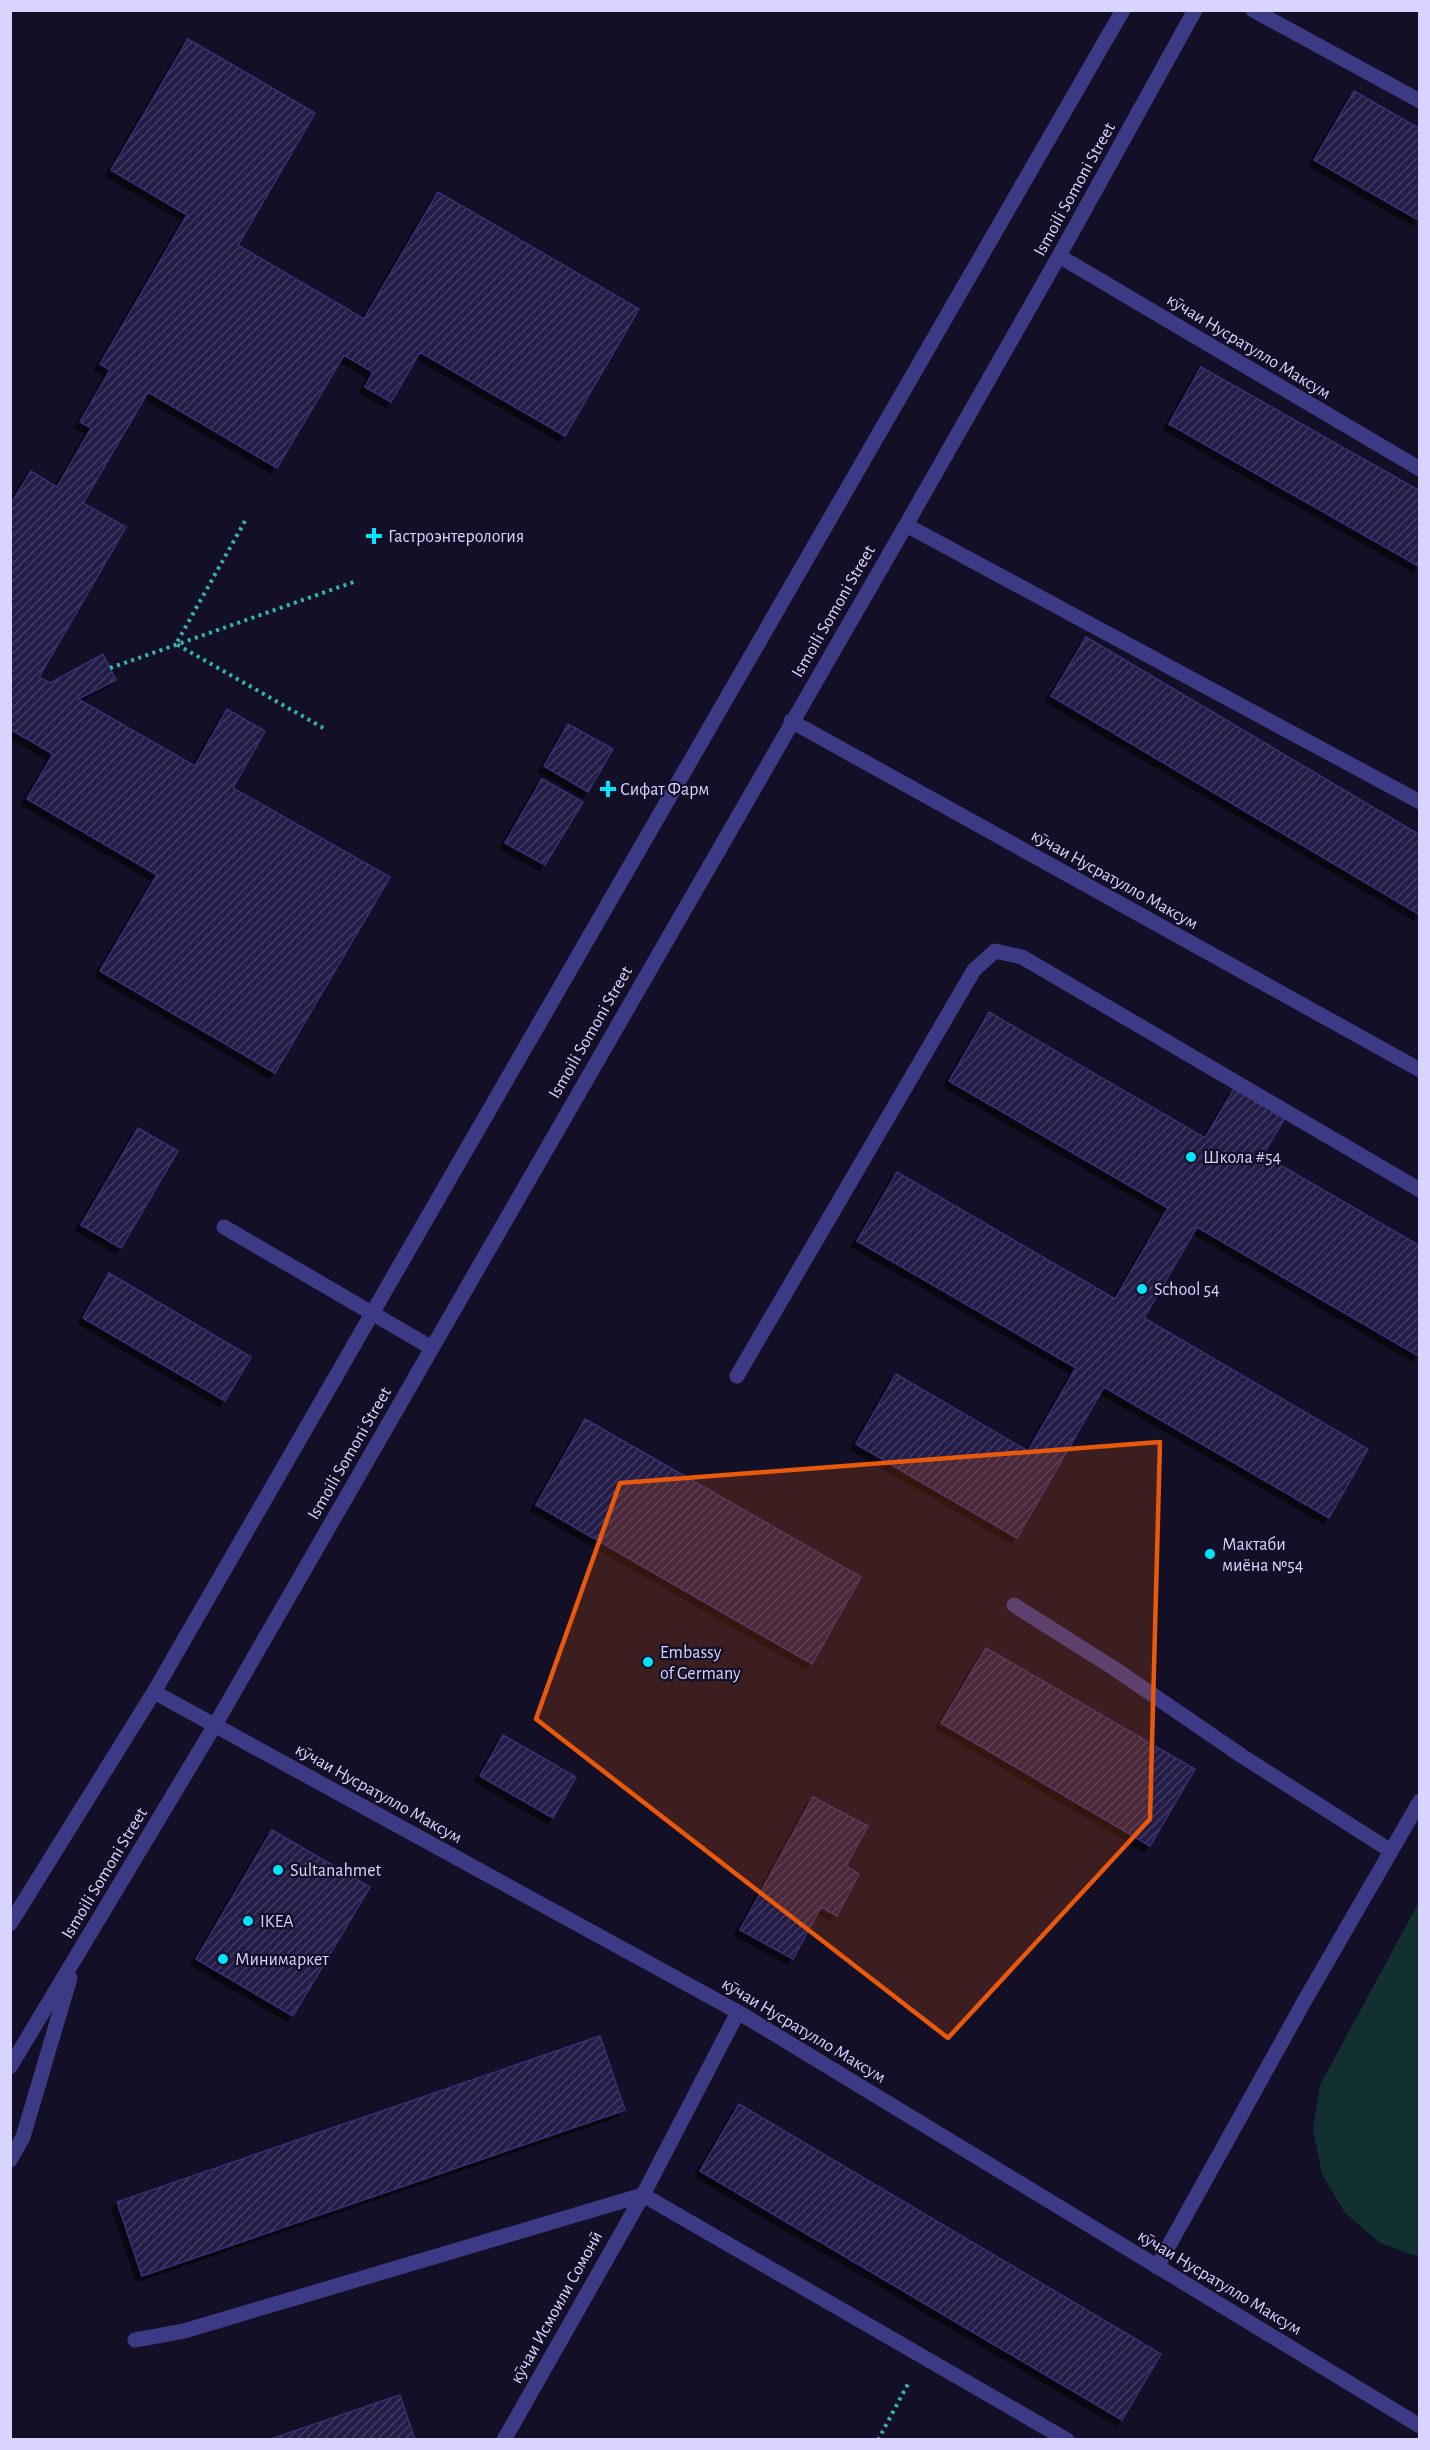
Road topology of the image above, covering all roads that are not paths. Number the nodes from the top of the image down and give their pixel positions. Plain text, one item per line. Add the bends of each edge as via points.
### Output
1 (1123, 10) edge
2 (1195, 10) edge
3 (1253, 10) edge
4 (1419, 101) edge
5 (1059, 256) junction
6 (1419, 469) edge
7 (906, 525) junction
8 (791, 721) junction
9 (1419, 802) edge
10 (1419, 1070) edge
11 (1419, 1190) edge
12 (224, 1227) dead end
13 (372, 1314) junction
14 (432, 1348) junction
15 (737, 1376) dead end
16 (1014, 1605) dead end
17 (154, 1692) junction
18 (215, 1725) junction
19 (1419, 1801) edge
20 (1391, 1851) junction
21 (13, 1917) edge
22 (77, 1955) junction
23 (738, 2012) junction
24 (10, 2067) edge
25 (10, 2160) edge
26 (643, 2194) junction
27 (1157, 2267) junction
28 (135, 2340) dead end
29 (1419, 2426) edge
30 (504, 2439) edge
31 (1067, 2439) edge

1 - 13 street
2 - 5 street, Ismoili Somoni Street
3 - 4 street
5 - 6 street, кӯчаи Нусратулло Максум
5 - 7 street, Ismoili Somoni Street
7 - 8 street, Ismoili Somoni Street
7 - 9 street
8 - 10 street, кӯчаи Нусратулло Максум
8 - 14 street, Ismoili Somoni Street
11 - 15 street via 1022,957 995,951 974,970
12 - 13 street
13 - 14 street
13 - 17 street
14 - 18 street, Ismoili Somoni Street
16 - 20 street
17 - 18 street, кӯчаи Нусратулло Максум
17 - 21 street
18 - 22 street, Ismoili Somoni Street
18 - 23 street, кӯчаи Нусратулло Максум
19 - 20 street
20 - 27 street
22 - 24 street, Ismoili Somoni Street
22 - 25 street via 23,2137
23 - 26 street, кӯчаи Исмоили Сомонӣ
23 - 27 street, кӯчаи Нусратулло Максум
26 - 28 street via 184,2331
26 - 30 street, кӯчаи Исмоили Сомонӣ
26 - 31 street
27 - 29 street, кӯчаи Нусратулло Максум

